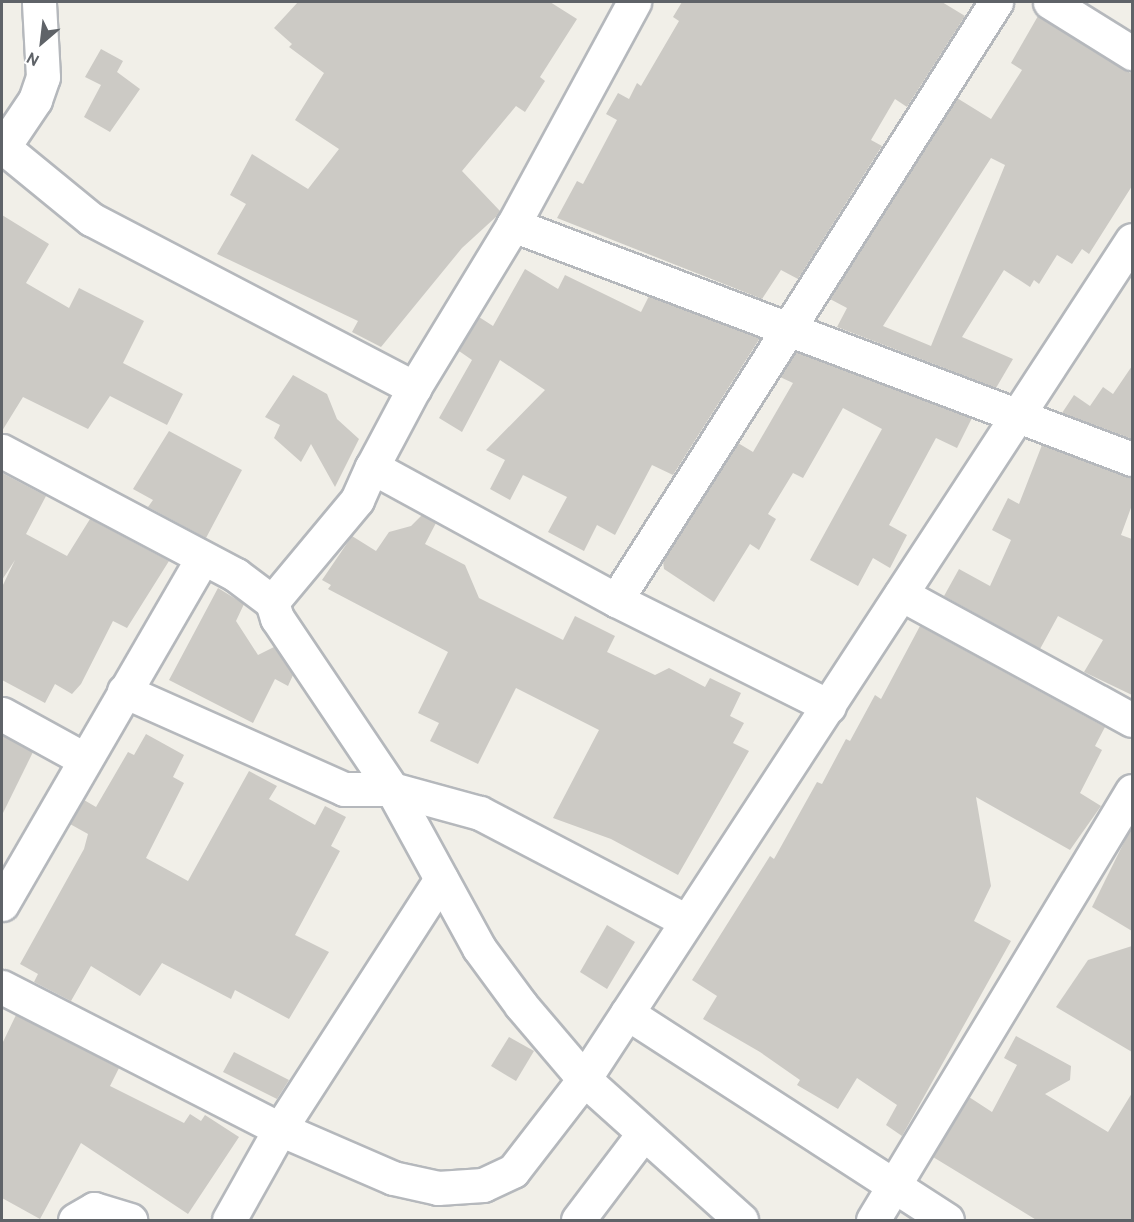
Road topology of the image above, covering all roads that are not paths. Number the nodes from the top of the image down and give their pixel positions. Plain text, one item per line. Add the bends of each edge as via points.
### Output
1 (39, 2) edge
2 (634, 2) edge
3 (996, 2) edge
4 (1050, 2) edge
5 (1132, 53) edge
6 (2, 148) edge
7 (513, 225) junction
8 (1132, 240) edge
9 (784, 330) junction
10 (414, 388) junction
11 (1016, 414) junction
12 (2, 451) edge
13 (1132, 459) edge
14 (372, 467) junction
15 (202, 559) junction
16 (901, 594) junction
17 (616, 600) junction
18 (272, 602) junction
19 (124, 691) junction
20 (828, 706) junction
21 (2, 714) edge
22 (1132, 720) edge
23 (84, 759) junction
24 (392, 789) junction
25 (1132, 791) edge
26 (441, 879) junction
27 (2, 904) edge
28 (687, 921) junction
29 (2, 987) edge
30 (627, 1013) junction
31 (584, 1079) junction
32 (280, 1129) junction
33 (643, 1134) junction
34 (893, 1186) junction
35 (75, 1221) edge
36 (130, 1221) edge
37 (229, 1221) edge
38 (578, 1221) edge
39 (741, 1221) edge
40 (873, 1221) edge
41 (947, 1221) edge

1 - 6 street via 43,77 35,100
2 - 7 street
3 - 9 street
4 - 5 street
6 - 10 street via 91,219
7 - 9 street
7 - 10 street
8 - 11 street
9 - 11 street
9 - 17 street
10 - 14 street
11 - 13 street
11 - 16 street
12 - 15 street
14 - 17 street
14 - 18 street via 357,500
15 - 18 street
15 - 19 street
16 - 20 street
16 - 22 street
17 - 20 street
18 - 24 street via 277,618
19 - 23 street
19 - 24 street via 344,789
20 - 28 street
21 - 23 street
23 - 27 street
24 - 26 street
24 - 28 street via 515,828
25 - 34 street
26 - 31 street via 479,948
26 - 32 street
28 - 30 street
29 - 32 street
30 - 31 street
30 - 34 street
31 - 32 street via 513,1171 483,1185 438,1188 393,1178
31 - 33 street
32 - 37 street
33 - 38 street
33 - 39 street
34 - 40 street
34 - 41 street
35 - 36 street via 94,1209

